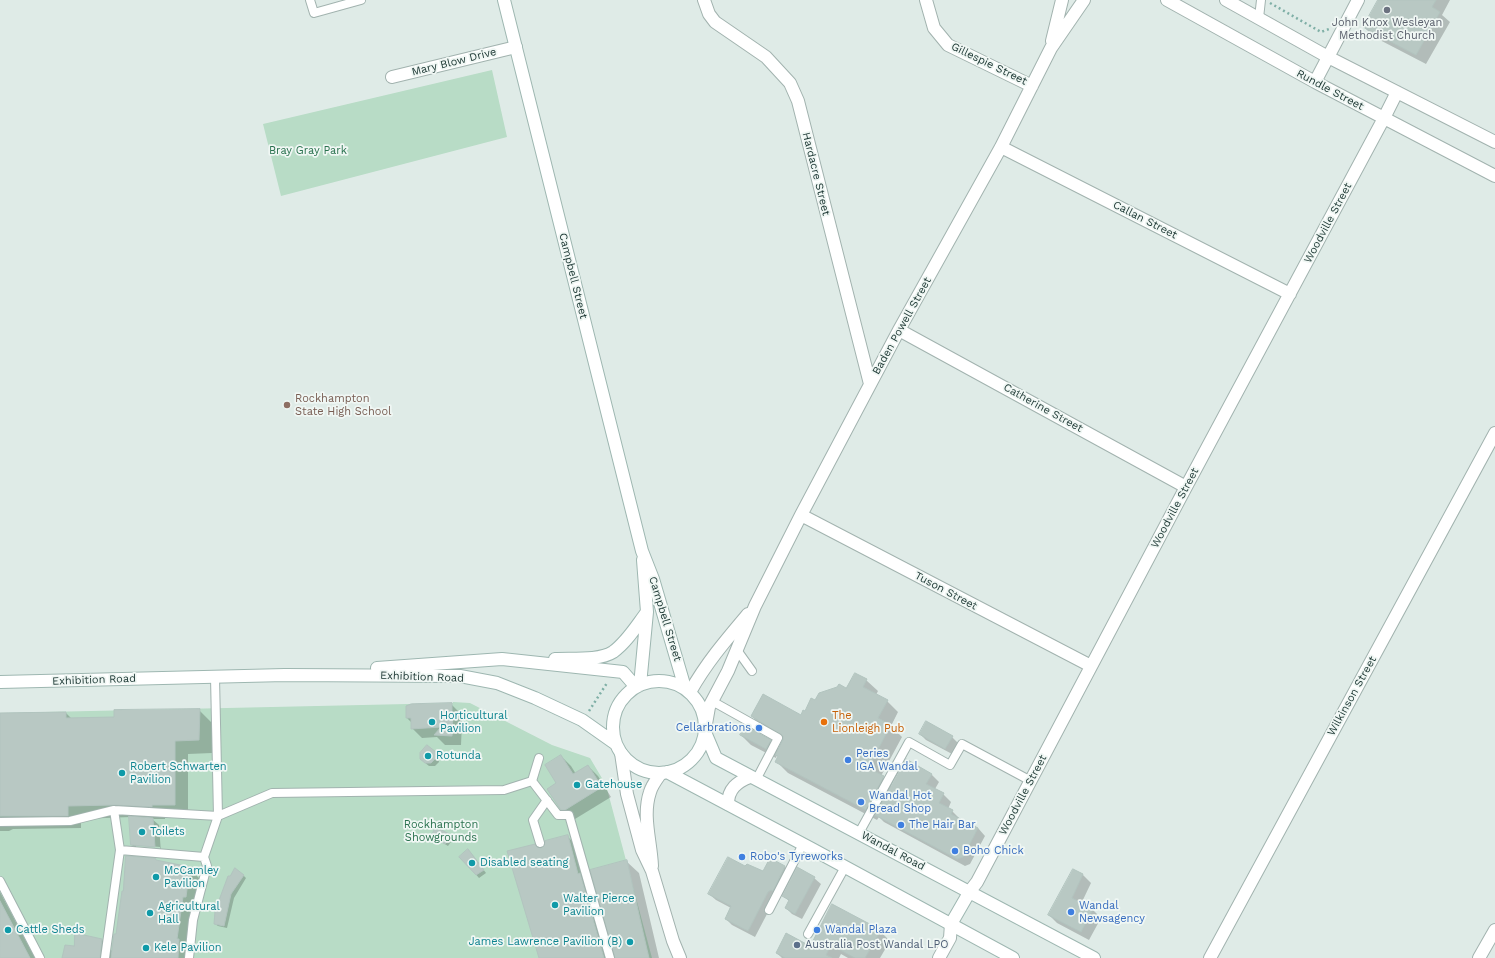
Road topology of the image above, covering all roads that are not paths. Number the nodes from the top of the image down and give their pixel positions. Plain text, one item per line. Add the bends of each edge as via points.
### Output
1 (310, 0) edge
2 (361, 0) edge
3 (504, 0) edge
4 (704, 0) edge
5 (926, 0) edge
6 (1062, 0) edge
7 (1084, 0) edge
8 (1167, 0) edge
9 (1226, 0) edge
10 (1261, 0) edge
11 (1358, 0) edge
12 (1258, 18) junction
13 (516, 47) junction
14 (1051, 48) junction
15 (1328, 57) junction
16 (392, 78) dead end
17 (1315, 82) junction
18 (1032, 86) junction
19 (1397, 92) junction
20 (1384, 118) junction
21 (1495, 142) edge
22 (1001, 147) junction
23 (1495, 176) edge
24 (1290, 294) junction
25 (899, 330) junction
26 (870, 384) junction
27 (1495, 433) edge
28 (1186, 487) junction
29 (801, 515) junction
30 (642, 551) junction
31 (755, 606) junction
32 (647, 612) junction
33 (737, 650) junction
34 (502, 659) junction
35 (1091, 666) junction
36 (752, 671) dead end
37 (284, 675) junction
38 (215, 677) junction
39 (0, 682) edge
40 (638, 686) junction
41 (687, 690) junction
42 (712, 701) junction
43 (706, 728) junction
44 (618, 748) junction
45 (539, 758) dead end
46 (664, 773) junction
47 (753, 778) junction
48 (1031, 780) junction
49 (532, 781) junction
50 (547, 800) junction
51 (728, 804) junction
52 (114, 810) junction
53 (218, 816) junction
54 (0, 822) edge
55 (859, 833) junction
56 (540, 843) dead end
57 (804, 844) junction
58 (120, 850) junction
59 (204, 857) junction
60 (845, 867) junction
61 (652, 871) junction
62 (0, 881) edge
63 (970, 891) junction
64 (769, 910) dead end
65 (951, 924) junction
66 (1495, 930) edge
67 (808, 934) dead end
68 (40, 958) edge
69 (105, 958) edge
70 (189, 958) edge
71 (610, 958) edge
72 (680, 958) edge
73 (939, 958) edge
74 (1014, 958) edge
75 (1094, 958) edge
76 (1210, 958) edge
77 (1479, 958) edge

1 - 2 lane via 314,13
3 - 13 street, Campbell Street
4 - 26 street, Hardacre Street via 715,22 766,57 790,83 798,100
5 - 18 street, Gillespie Street via 934,28 948,45
6 - 14 street, Baden Powell Street
7 - 14 street, Baden Powell Street
8 - 17 street, Rundle Street
9 - 12 street
10 - 12 lane
11 - 15 street
12 - 15 street
13 - 16 street, Mary Blow Drive
13 - 30 street, Campbell Street
14 - 18 street, Baden Powell Street
15 - 17 street
15 - 19 street
17 - 20 street, Rundle Street
18 - 22 street, Baden Powell Street
19 - 20 street, Woodville Street
19 - 21 street
20 - 23 street, Rundle Street
20 - 24 street, Woodville Street
22 - 24 street, Callan Street
22 - 25 street, Baden Powell Street
24 - 28 street, Woodville Street
25 - 26 street, Baden Powell Street
25 - 28 street, Catherine Street
26 - 29 street, Baden Powell Street
27 - 76 street, Wilkinson Street
28 - 35 street, Woodville Street
29 - 31 street, Baden Powell Street
29 - 35 street, Tuson Street
30 - 32 street, Campbell Street
30 - 41 street, Campbell Street
31 - 33 street, Baden Powell Street
31 - 41 street, Baden Powell Street
32 - 34 street, Exhibition Road via 612,653 595,658
32 - 40 street, Campbell Street
33 - 36 lane
33 - 42 street, Baden Powell Street
34 - 37 street, Exhibition Road
34 - 40 street, Exhibition Road via 623,672
35 - 48 street, Woodville Street
37 - 38 street, Exhibition Road
37 - 44 street, Exhibition Road via 460,676 497,684 582,720
38 - 39 street, Exhibition Road
38 - 53 lane
40 - 41 street via 655,680 670,682
40 - 44 street via 625,694 613,718 613,731
41 - 43 street via 698,701
42 - 43 street, Baden Powell Street
42 - 47 lane via 778,738
43 - 46 street via 697,754 678,769
43 - 47 street, Wandal Road via 716,758
44 - 46 street via 628,761 638,768 648,772
44 - 61 street via 642,850
45 - 49 lane
46 - 51 street
46 - 61 street via 650,791 646,812
47 - 51 street via 735,784 729,792
47 - 55 street, Wandal Road
48 - 55 lane via 962,744 950,765 909,742
48 - 63 street, Woodville Street
49 - 50 lane
49 - 53 lane via 504,790 272,793
50 - 56 lane via 533,820
50 - 71 lane via 558,815 569,815
51 - 57 street
52 - 53 lane
52 - 54 lane via 70,821
52 - 58 lane
53 - 59 lane
55 - 63 street, Wandal Road
57 - 60 street
57 - 64 lane
58 - 59 lane
58 - 69 lane
59 - 70 lane via 207,866 193,920
60 - 65 street
60 - 67 lane
61 - 72 street
62 - 68 lane
63 - 65 street, Woodville Street
63 - 75 street, Wandal Road
65 - 73 street, Woodville Street via 950,938
65 - 74 street
66 - 77 street

